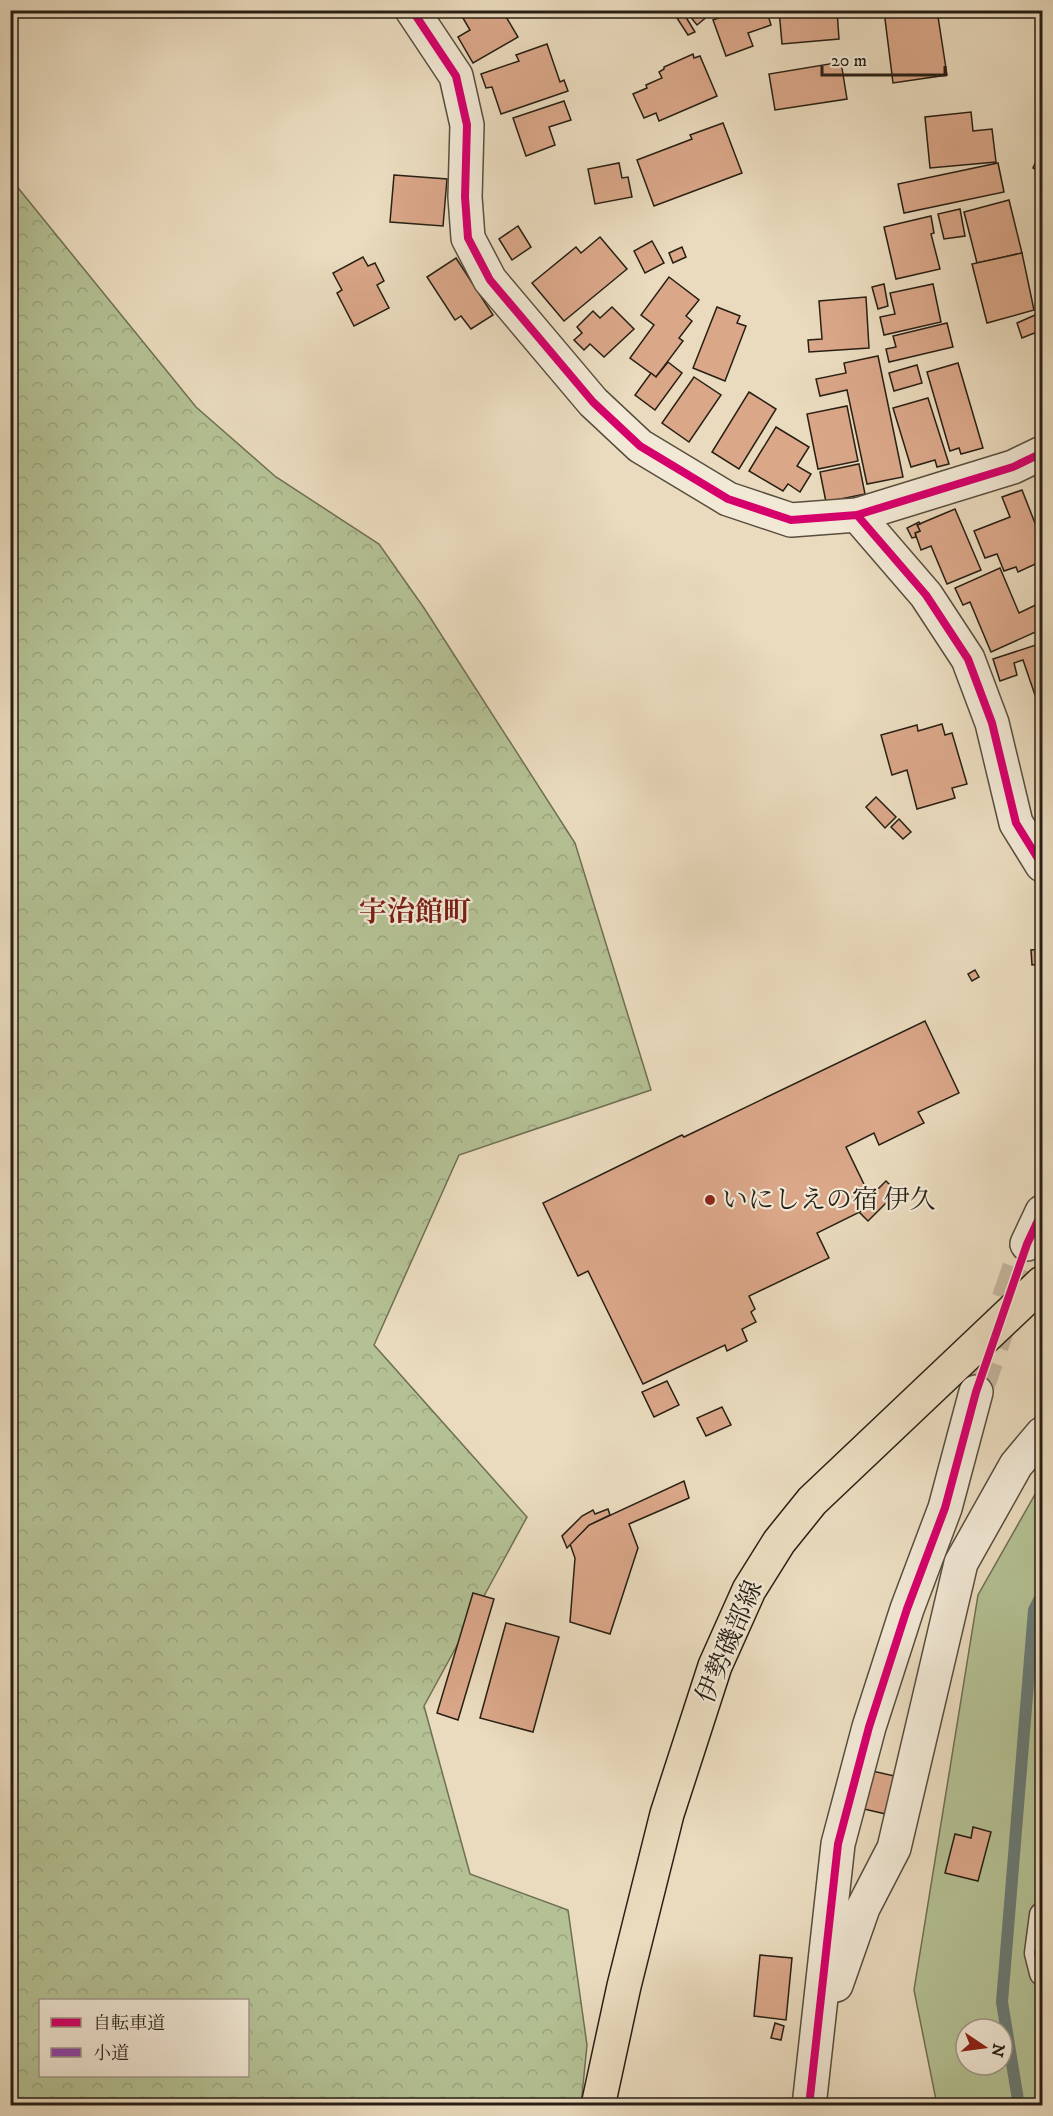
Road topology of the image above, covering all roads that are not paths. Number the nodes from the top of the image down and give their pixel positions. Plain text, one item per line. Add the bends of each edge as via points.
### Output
1 (412, 10) edge
2 (1042, 453) edge
3 (857, 515) junction
4 (1042, 865) edge
5 (1042, 1212) edge
6 (1027, 1244) tunnel mouth
7 (1042, 1282) edge
8 (976, 1392) tunnel mouth
9 (1042, 1434) edge
10 (1042, 1915) edge
11 (1042, 1972) edge
12 (814, 2046) junction
13 (598, 2106) edge
14 (809, 2106) edge

1 - 3 street via 456,76 467,124 468,238 490,280 593,402 640,446 728,499 791,520
2 - 3 street via 1013,467
3 - 4 street via 926,595 968,659 992,723 1016,823
5 - 6 street
7 - 13 main road, 伊勢磯部線 via 813,1501 778,1542 749,1590 715,1666 667,1814
8 - 12 street via 945,1508 869,1727 838,1844
9 - 12 street via 1016,1464 961,1563 894,1848 863,1908
10 - 11 street via 1037,1953
12 - 14 street

